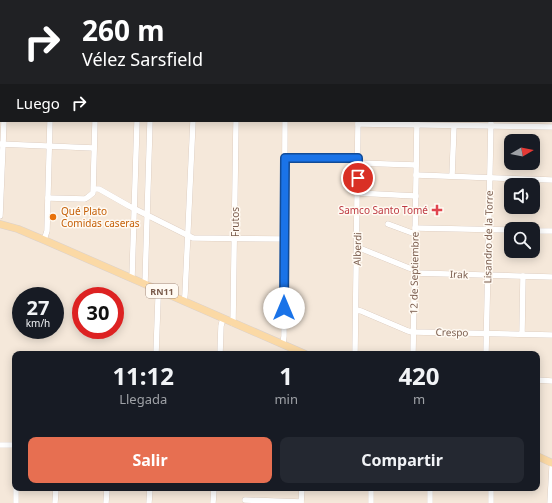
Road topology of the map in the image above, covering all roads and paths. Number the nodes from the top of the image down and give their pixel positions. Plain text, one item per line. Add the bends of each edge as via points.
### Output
1 (4, 122) edge
2 (50, 122) edge
3 (95, 122) edge
4 (137, 122) edge
5 (150, 122) edge
6 (193, 122) edge
7 (236, 122) edge
8 (285, 122) edge
9 (358, 122) edge
10 (417, 123) edge
11 (491, 123) edge
12 (454, 126) junction
13 (552, 127) edge
14 (2, 144) edge
15 (50, 147) junction
16 (94, 148) junction
17 (285, 158) junction
18 (358, 160) junction
19 (416, 165) junction
20 (416, 175) junction
21 (452, 176) junction
22 (490, 178) junction
23 (552, 180) edge
24 (94, 188) junction
25 (357, 194) junction
26 (416, 196) junction
27 (48, 198) junction
28 (134, 208) junction
29 (148, 215) junction
30 (0, 216) edge
31 (0, 220) edge
32 (0, 224) edge
33 (388, 224) dead end
34 (415, 228) junction
35 (18, 229) junction
36 (488, 230) junction
37 (504, 230) edge
38 (540, 231) edge
39 (552, 231) edge
40 (415, 234) junction
41 (188, 236) junction
42 (235, 239) junction
43 (285, 239) junction
44 (44, 240) junction
45 (357, 247) junction
46 (414, 271) junction
47 (487, 275) junction
48 (523, 276) junction
49 (552, 277) edge
50 (132, 278) junction
51 (145, 284) junction
52 (160, 291) junction
53 (184, 301) junction
54 (356, 310) junction
55 (223, 318) junction
56 (233, 323) junction
57 (413, 332) junction
58 (486, 333) junction
59 (522, 333) junction
60 (552, 335) edge
61 (283, 344) junction
62 (156, 351) edge
63 (220, 351) edge
64 (298, 351) edge
65 (355, 351) edge
66 (413, 351) edge
67 (486, 351) edge
68 (540, 380) edge
69 (552, 381) edge
70 (0, 444) edge
71 (12, 445) edge
72 (540, 457) edge
73 (552, 463) edge
74 (552, 467) edge
75 (16, 491) edge
76 (56, 491) edge
77 (107, 491) edge
78 (150, 491) edge
79 (214, 491) edge
80 (302, 491) edge
81 (371, 491) edge
82 (430, 491) edge
83 (491, 491) edge
84 (245, 500) dead end
85 (301, 502) edge
86 (16, 503) edge
87 (55, 503) edge
88 (106, 503) edge
89 (149, 503) edge
90 (214, 503) edge
91 (371, 503) edge
92 (430, 503) edge
93 (491, 503) edge
94 (550, 503) edge

1 - 14 street
2 - 15 street
3 - 16 street
4 - 28 street
5 - 29 street
6 - 41 street
7 - 42 street, Frutos
8 - 17 street
9 - 10 street
9 - 18 street, Alberdi
10 - 12 street
10 - 19 street, 12 de Septiembre
11 - 12 street
11 - 13 street
11 - 22 street, Lisandro de la Torre
12 - 21 street
14 - 15 street
14 - 30 street
15 - 16 street
15 - 27 street
16 - 24 street
17 - 18 street
17 - 43 street
18 - 19 street
18 - 25 street, Alberdi
19 - 20 street, 12 de Septiembre
20 - 21 street
20 - 26 street, 12 de Septiembre
21 - 22 street
22 - 23 street
22 - 36 street, Lisandro de la Torre
24 - 27 street via 85,199
24 - 28 street
25 - 26 street
25 - 45 street, Alberdi
26 - 34 street, 12 de Septiembre
27 - 44 street via 47,231
28 - 29 street
28 - 50 street
29 - 41 street
29 - 51 street
31 - 35 main road, RN11
32 - 35 main road, RN11
33 - 40 street
34 - 36 street
34 - 40 street, 12 de Septiembre
35 - 44 main road, RN11
36 - 37 street
36 - 47 street, Lisandro de la Torre
38 - 39 street
40 - 46 street, 12 de Septiembre
41 - 42 street
41 - 53 street
42 - 43 street
42 - 56 street, Frutos
43 - 61 street
44 - 50 main road, RN11
45 - 46 street, Irak
45 - 54 street, Alberdi
46 - 47 street, Irak
46 - 57 street, 12 de Septiembre
47 - 48 street, Irak
47 - 58 street, Lisandro de la Torre
48 - 49 street, Irak
48 - 59 street
50 - 51 main road, RN11
51 - 52 main road, RN11
52 - 53 main road, RN11
52 - 62 street
53 - 55 main road, RN11
54 - 57 street, Crespo
54 - 65 street, Alberdi
55 - 56 main road, RN11
55 - 63 street
56 - 61 main road, RN11
57 - 58 street, Crespo
57 - 66 street, 12 de Septiembre
58 - 59 street, Crespo
58 - 67 street, Lisandro de la Torre
59 - 60 street, Crespo
61 - 64 main road, RN11
68 - 69 street
70 - 71 street
72 - 73 main road
74 - 94 street
75 - 86 street
76 - 87 street
77 - 88 street
78 - 89 street
79 - 90 street
80 - 85 street
81 - 91 street
82 - 92 street
83 - 93 street
84 - 85 street

